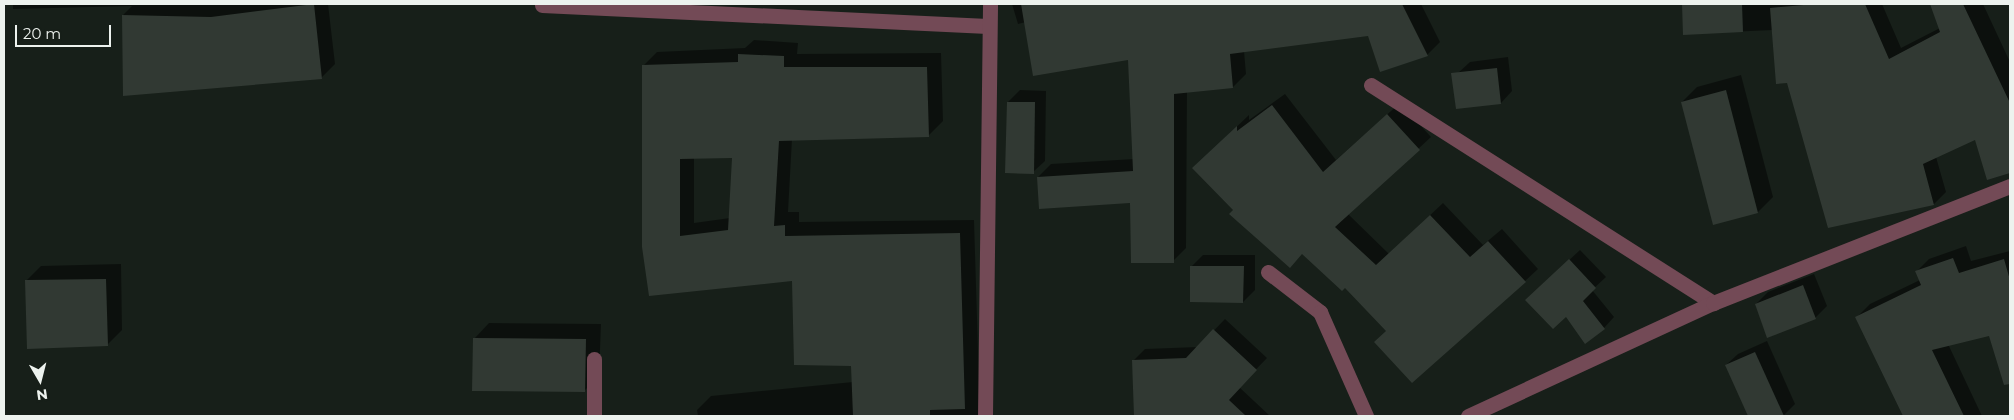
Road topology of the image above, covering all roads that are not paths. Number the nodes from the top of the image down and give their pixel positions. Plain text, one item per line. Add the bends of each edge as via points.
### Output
1 (990, 4) edge
2 (542, 5) edge
3 (988, 26) junction
4 (1370, 85) dead end
5 (2010, 186) edge
6 (1268, 272) dead end
7 (1713, 303) junction
8 (594, 359) dead end
9 (594, 416) edge
10 (984, 416) edge
11 (1366, 416) edge
12 (1468, 416) edge

1 - 3 street
2 - 3 street
3 - 10 street
4 - 7 street
5 - 7 street
6 - 11 street via 1320,312
7 - 12 street
8 - 9 street

